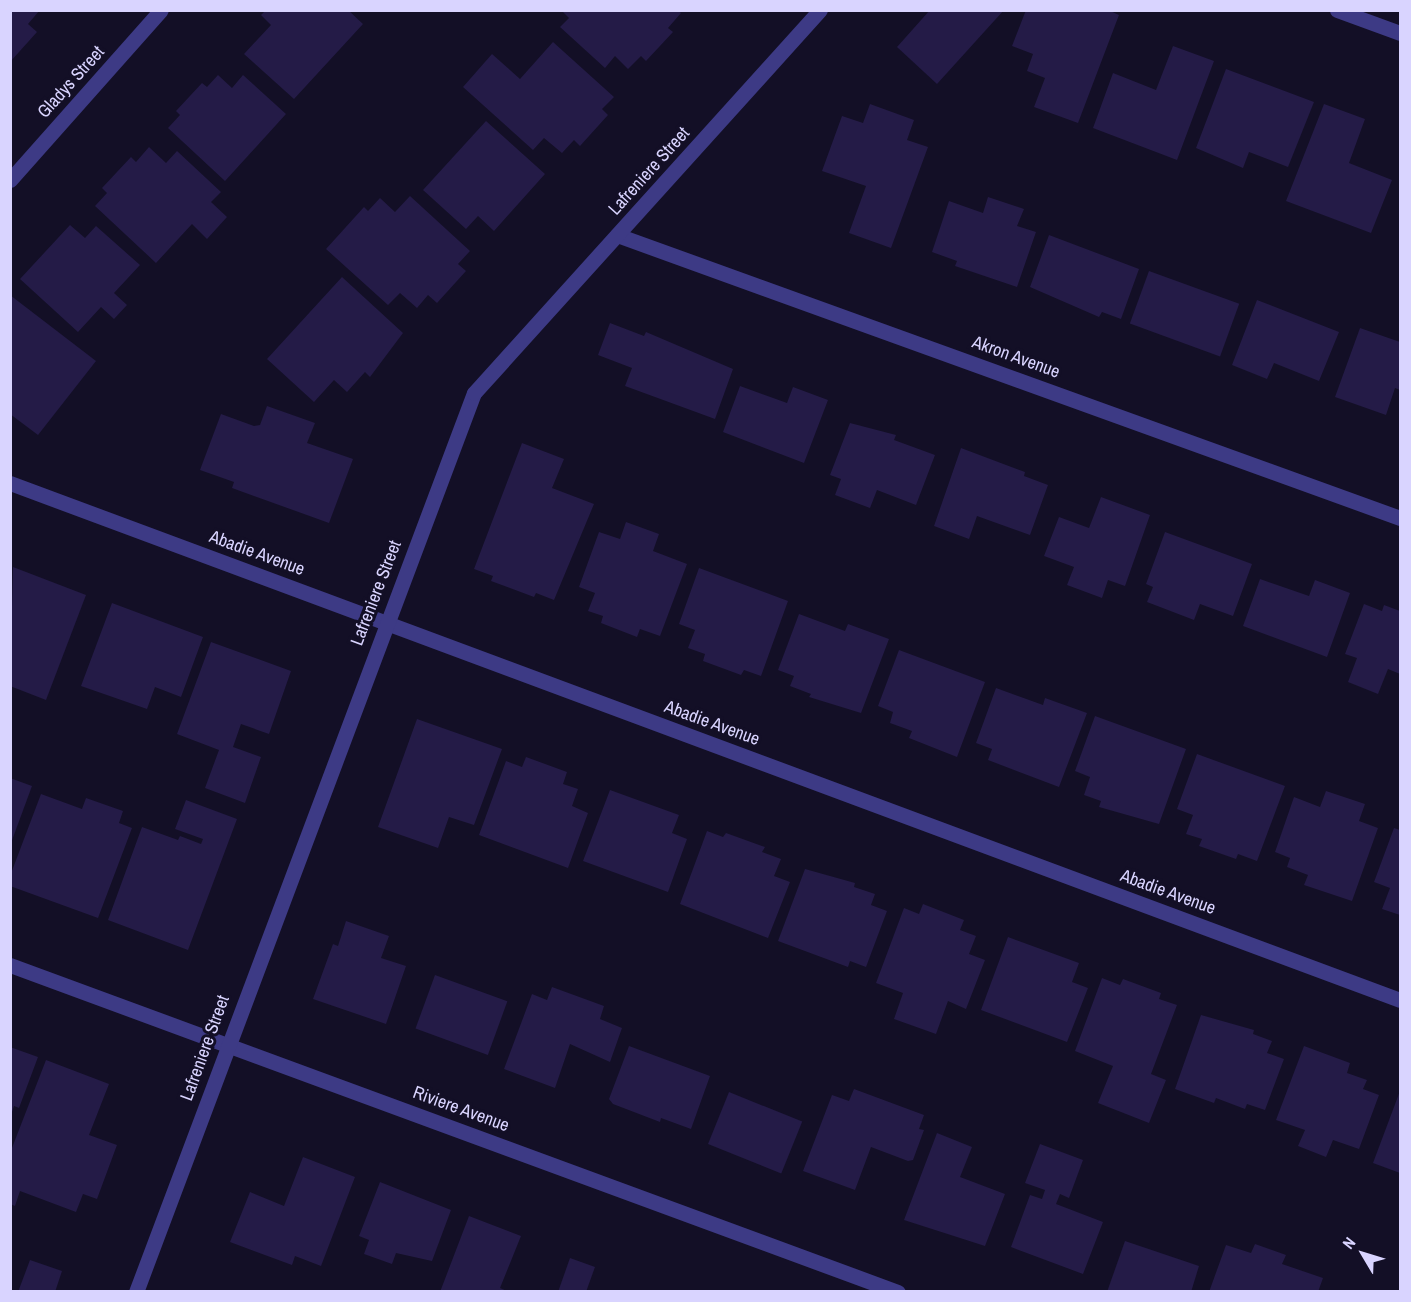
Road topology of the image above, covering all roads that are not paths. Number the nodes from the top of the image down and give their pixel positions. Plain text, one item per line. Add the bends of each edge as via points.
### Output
1 (161, 10) edge
2 (820, 10) edge
3 (1337, 10) edge
4 (1401, 33) edge
5 (10, 180) edge
6 (617, 235) junction
7 (10, 483) edge
8 (1401, 518) edge
9 (385, 621) junction
10 (10, 965) edge
11 (1401, 1000) edge
12 (228, 1044) junction
13 (136, 1292) edge
14 (898, 1292) edge

1 - 5 street, Gladys Street
2 - 6 street, Lafreniere Street
3 - 4 street
6 - 8 street, Akron Avenue
6 - 9 street, Lafreniere Street via 474,393
7 - 9 street, Abadie Avenue
9 - 11 street, Abadie Avenue
9 - 12 street, Lafreniere Street
10 - 12 street, Riviere Avenue
12 - 13 street, Lafreniere Street
12 - 14 street, Riviere Avenue

